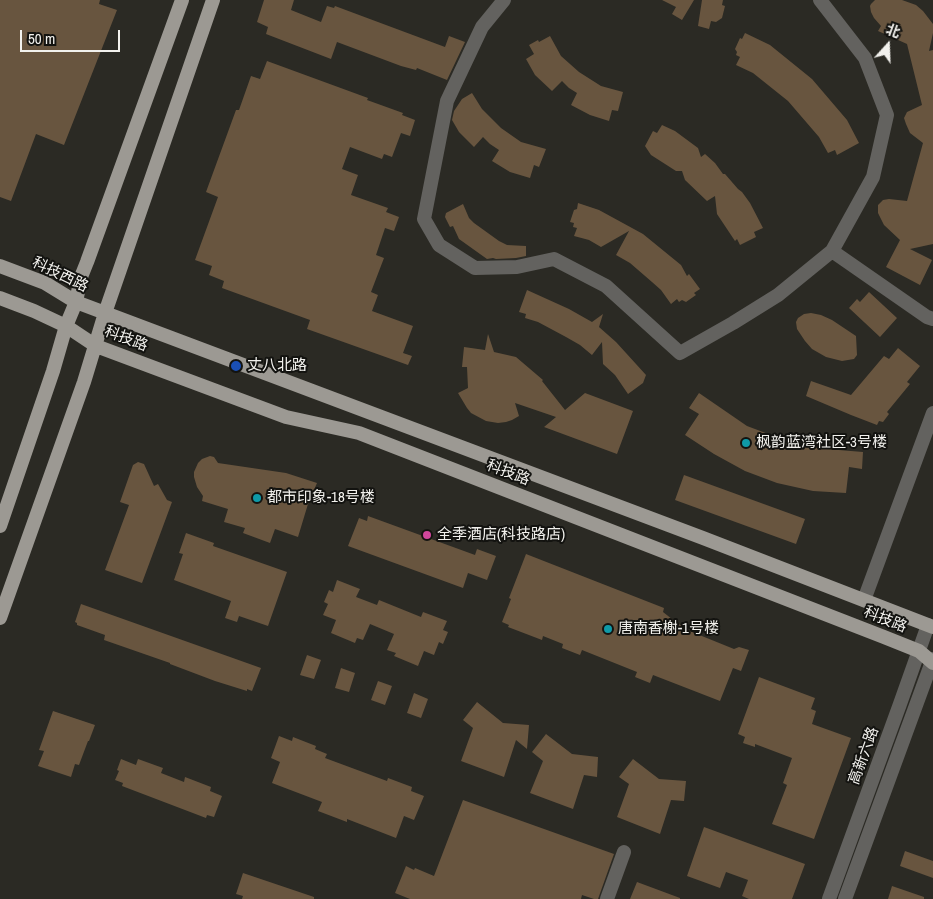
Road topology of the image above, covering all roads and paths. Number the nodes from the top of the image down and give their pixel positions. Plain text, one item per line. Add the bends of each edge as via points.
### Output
1 (182, 0) edge
2 (213, 0) edge
3 (504, 0) edge
4 (820, 0) edge
5 (832, 251) junction
6 (0, 266) edge
7 (0, 298) edge
8 (76, 302) junction
9 (105, 313) junction
10 (933, 319) edge
11 (66, 326) junction
12 (96, 346) junction
13 (933, 413) edge
14 (0, 526) edge
15 (864, 600) junction
16 (0, 618) edge
17 (930, 626) edge
18 (919, 651) junction
19 (933, 661) edge
20 (624, 852) dead end
21 (607, 899) edge
22 (829, 899) edge
23 (845, 899) edge

1 - 8 main road via 86,262
2 - 9 main road
3 - 5 street via 482,27 447,101 424,219 439,245 475,268 517,267 554,258 606,286 680,353 778,295
4 - 5 street via 865,58 887,115 873,177
5 - 10 street
6 - 8 main road, 科技西路 via 46,283
7 - 11 main road
8 - 9 main road, 科技西路
8 - 11 main road
9 - 12 main road
9 - 15 main road, 科技路
11 - 12 main road, 科技路
11 - 14 main road
12 - 16 main road
12 - 18 main road, 科技路 via 286,417 359,433
13 - 15 street
15 - 17 main road, 科技路
17 - 18 street, 高新六路
18 - 19 main road, 科技路
18 - 22 street, 高新六路
19 - 23 street, 高新六路
20 - 21 street

